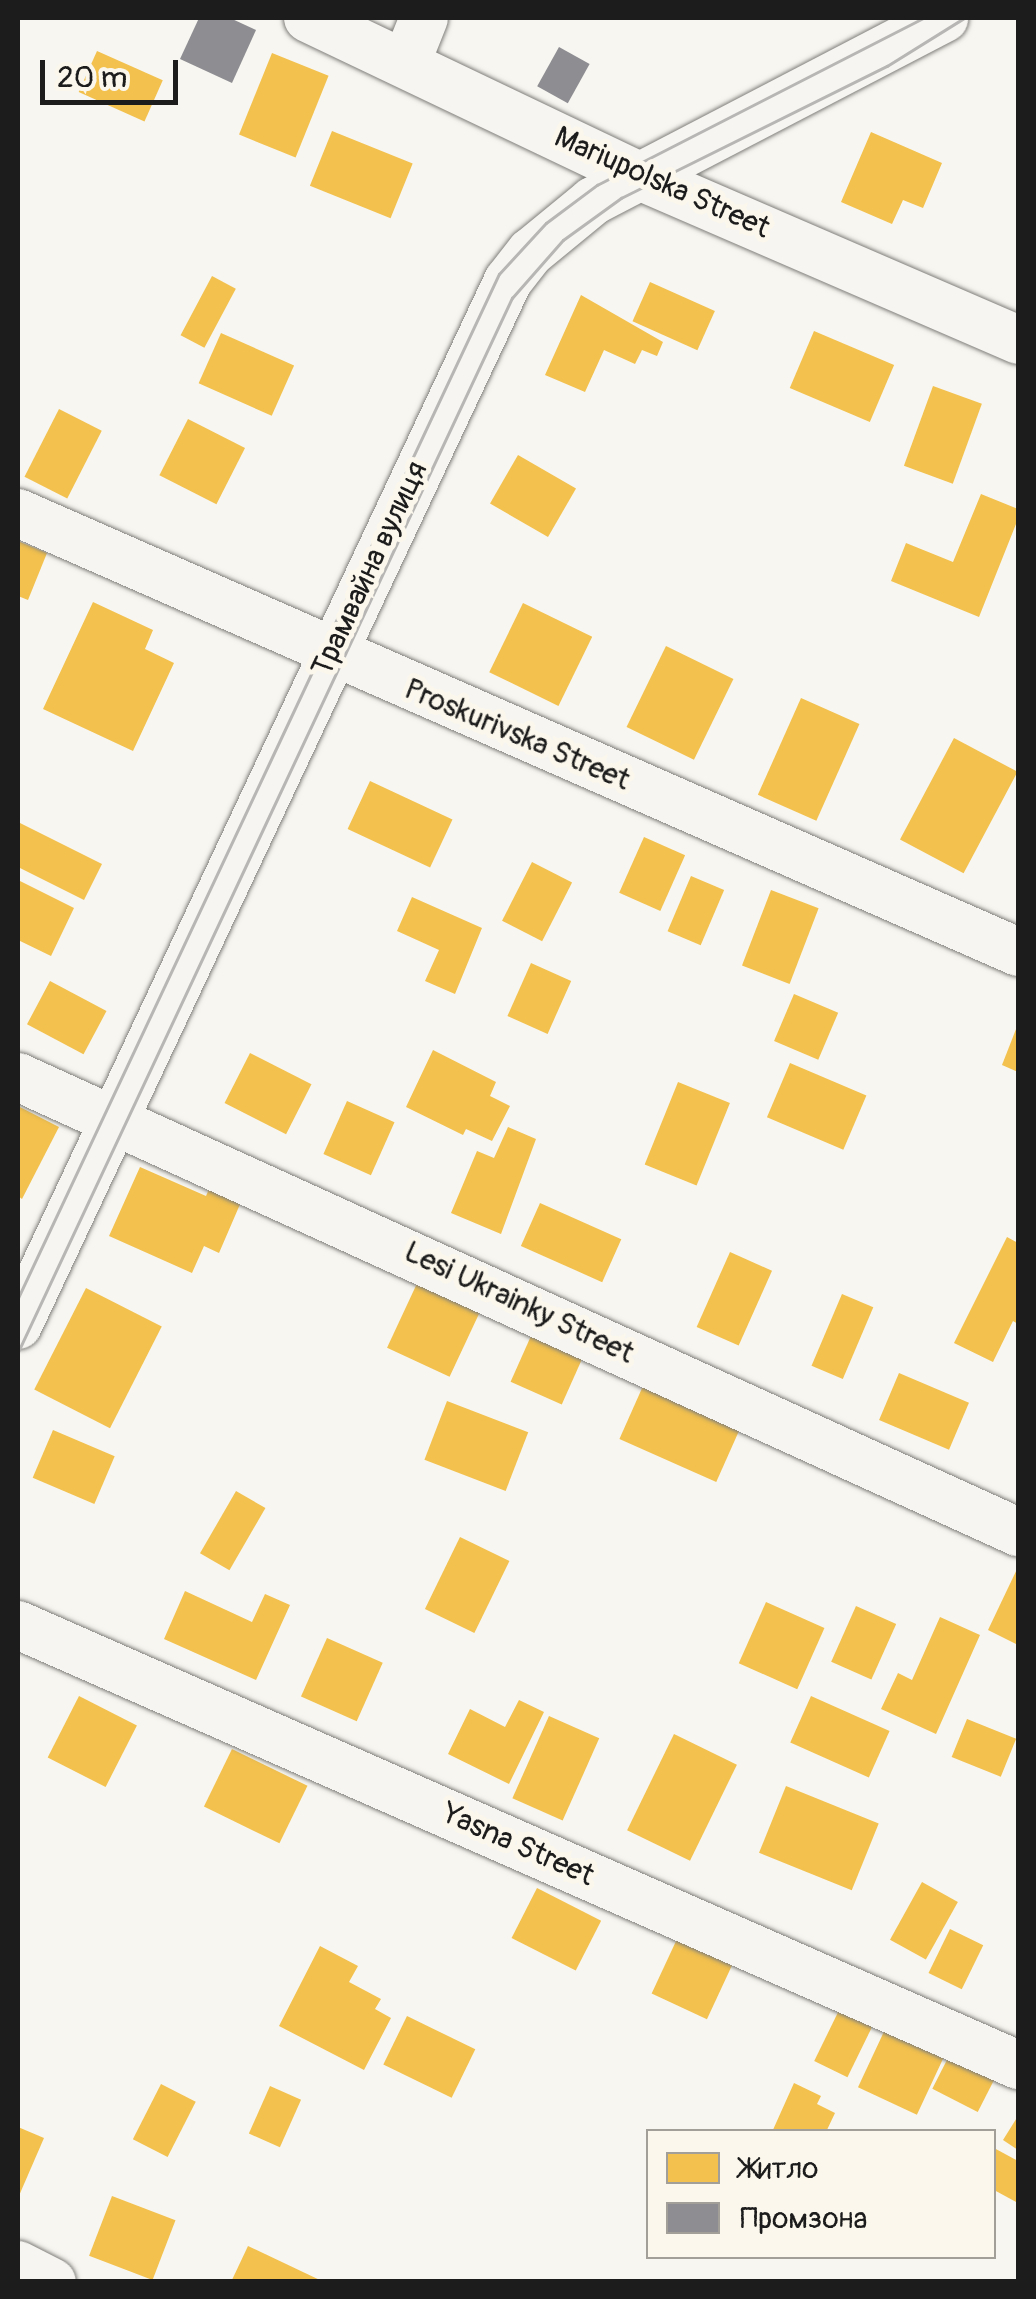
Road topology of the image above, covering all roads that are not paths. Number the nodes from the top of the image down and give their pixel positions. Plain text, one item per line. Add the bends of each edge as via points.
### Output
1 (308, 18) edge
2 (424, 18) edge
3 (944, 18) edge
4 (406, 63) junction
5 (637, 175) junction
6 (1018, 340) edge
7 (18, 513) edge
8 (330, 654) junction
9 (1018, 952) edge
10 (18, 1077) edge
11 (114, 1117) junction
12 (18, 1325) edge
13 (1018, 1532) edge
14 (18, 1625) edge
15 (1018, 2065) edge
16 (18, 2266) edge
17 (52, 2282) edge

1 - 4 street, Mariupolska Street
2 - 4 street
3 - 5 street, Трамвайна вулиця
4 - 5 street, Mariupolska Street
5 - 6 street, Mariupolska Street
5 - 8 street, Трамвайна вулиця via 560,225 508,281
7 - 8 street, Proskurivska Street
8 - 9 street, Proskurivska Street
8 - 11 street, Трамвайна вулиця
10 - 11 street, Lesi Ukrainky Street
11 - 12 street, Трамвайна вулиця
11 - 13 street, Lesi Ukrainky Street
14 - 15 street, Yasna Street
16 - 17 street

